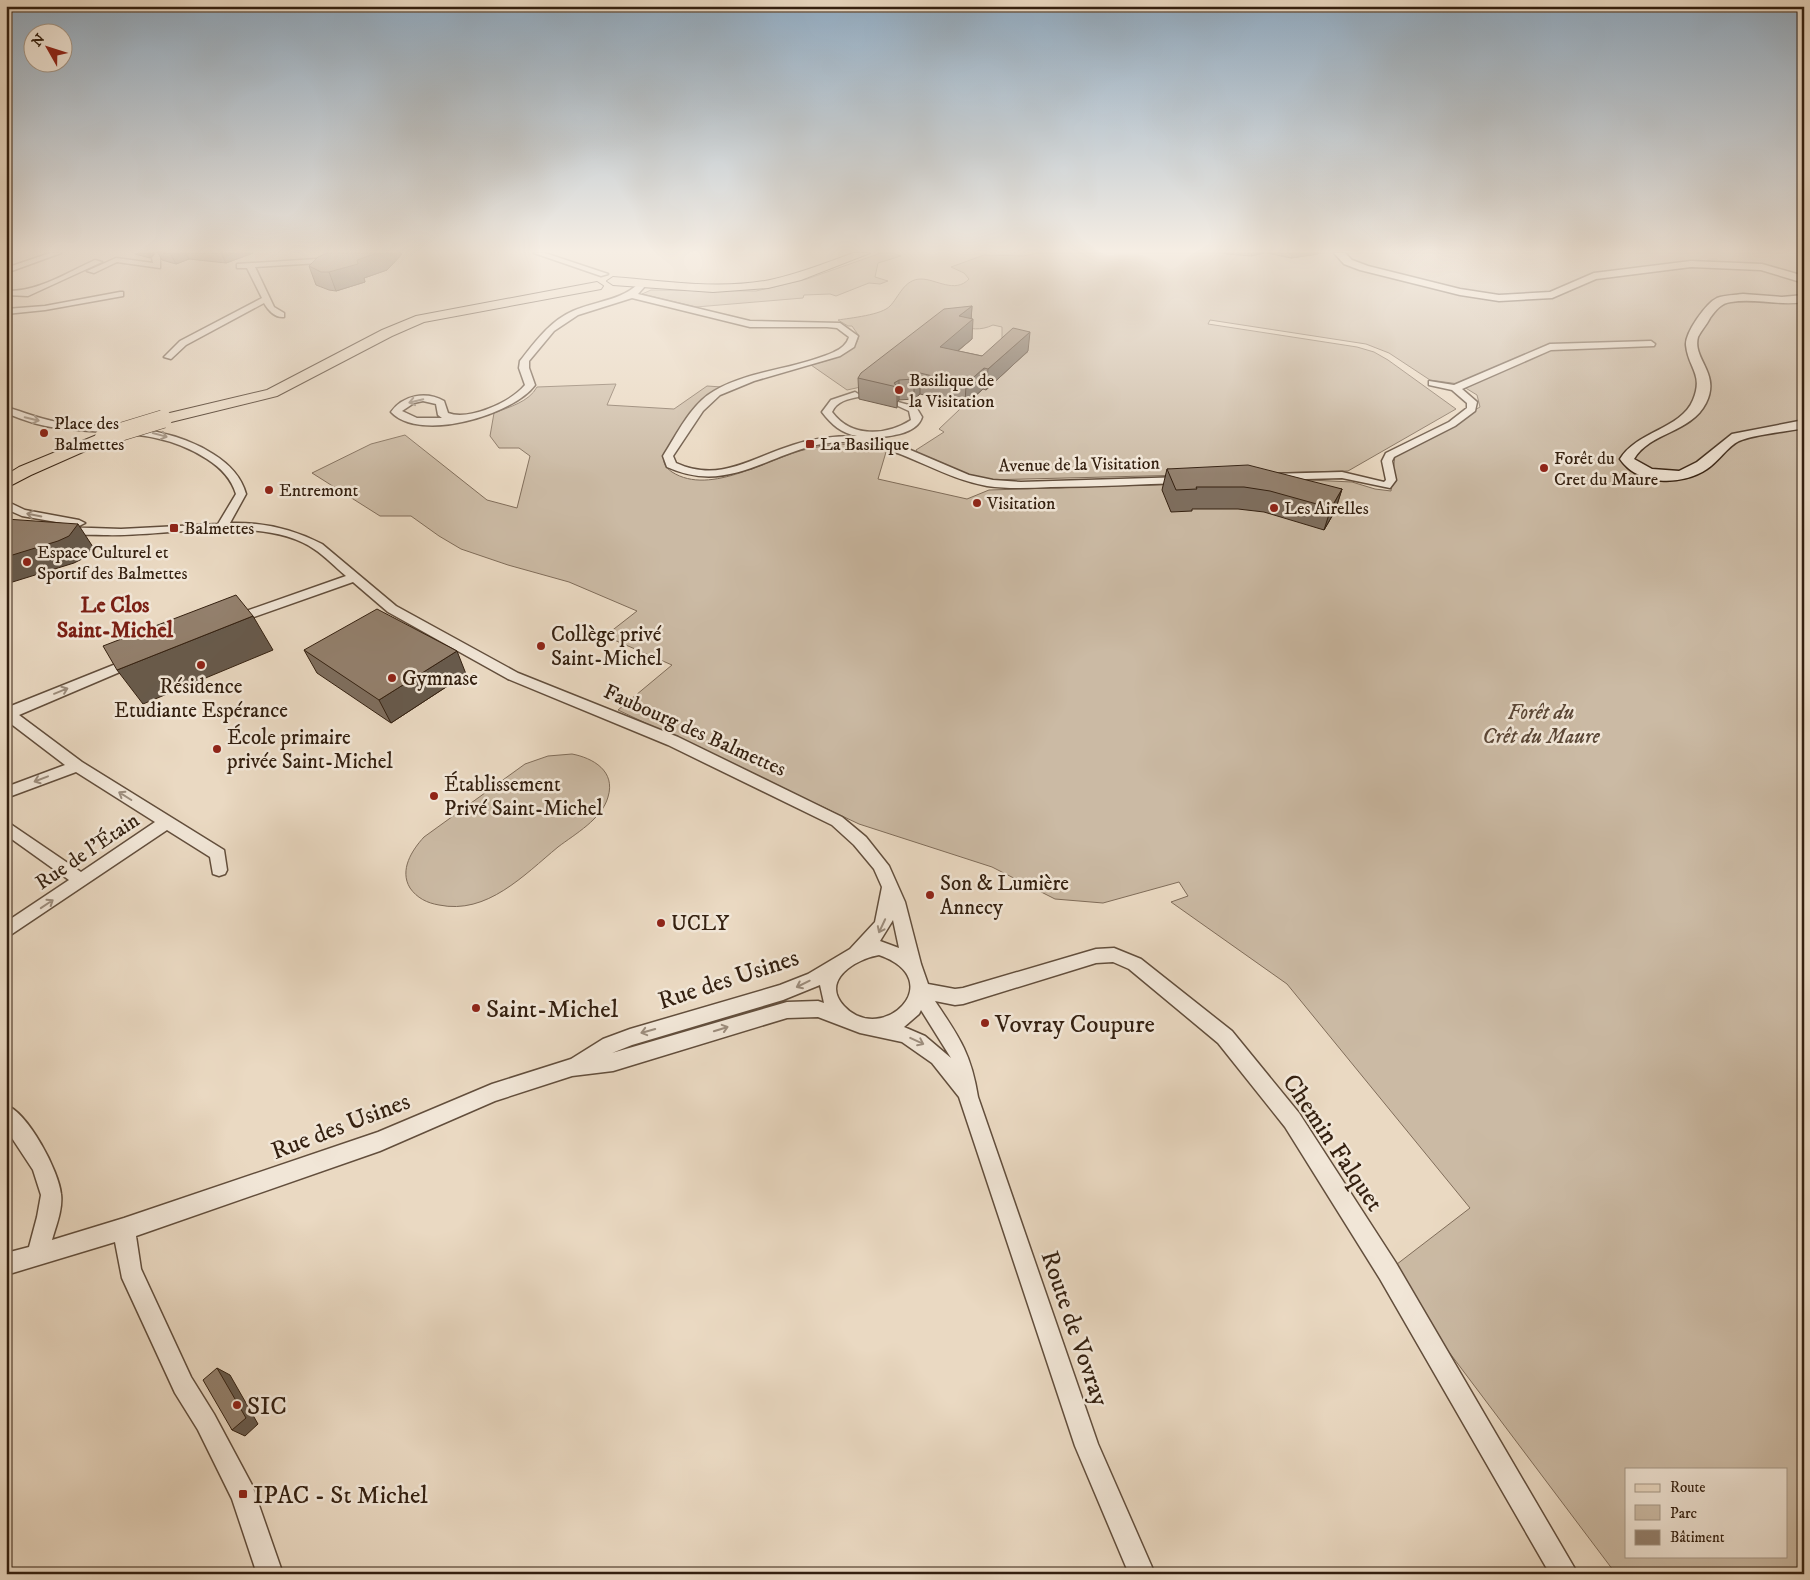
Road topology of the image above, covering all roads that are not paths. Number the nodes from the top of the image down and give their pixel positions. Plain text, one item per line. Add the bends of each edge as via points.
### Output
1 (214, 327) edge
2 (403, 327) edge
3 (554, 327) edge
4 (839, 327) edge
5 (1699, 327) edge
6 (1651, 344) dead end
7 (168, 357) dead end
8 (1432, 383) dead end
9 (1456, 388) junction
10 (855, 395) dead end
11 (901, 404) dead end
12 (6, 410) edge
13 (451, 418) junction
14 (1804, 424) edge
15 (58, 456) junction
16 (25, 471) junction
17 (1254, 478) edge
18 (6, 479) edge
19 (1199, 480) edge
20 (6, 496) edge
21 (15, 523) edge
22 (223, 525) junction
23 (158, 529) junction
24 (354, 576) junction
25 (217, 627) edge
26 (153, 653) edge
27 (76, 766) junction
28 (6, 792) edge
29 (167, 822) junction
30 (6, 827) edge
31 (219, 870) dead end
32 (81, 880) junction
33 (888, 886) junction
34 (6, 931) edge
35 (849, 956) junction
36 (912, 964) junction
37 (920, 990) junction
38 (845, 1019) junction
39 (871, 1027) junction
40 (572, 1067) junction
41 (968, 1096) junction
42 (6, 1114) edge
43 (124, 1230) junction
44 (37, 1255) junction
45 (6, 1264) edge
46 (270, 1574) edge
47 (1142, 1574) edge
48 (1565, 1574) edge

1 - 7 street via 183,343
2 - 15 main road, bridge via 272,393 163,419 104,437
3 - 13 street via 525,361 530,385 527,391 514,401 482,413
4 - 19 street, Avenue de la Visitation via 854,336 851,345 837,354 751,379 707,400 674,444 668,456 671,466 707,476 723,474 810,444 859,439 889,444 986,483 1024,485
5 - 14 main road via 1692,338 1705,382 1701,399 1675,428 1646,440 1634,449 1628,459 1636,468 1650,474 1681,476 1698,470 1737,437
6 - 9 street via 1550,348
8 - 9 street
9 - 17 street via 1472,402 1472,410 1452,424 1390,455 1386,461 1391,475 1388,485 1329,474
10 - 11 street via 831,404 827,412 849,431 875,434 903,430 916,422 917,417 914,409
12 -> 22 street via 59,424 144,431 204,452 230,473 239,486 241,494
13 -> 13 street via 443,415 440,403 430,398 403,404 396,412 418,421
15 - 16 main road
15 - 20 main road via 29,474
16 - 18 main road
16 - 20 main road
23 -> 20 street via 64,521 22,513
21 - 23 street via 91,533
22 - 23 street, Faubourg des Balmettes
22 - 24 street, Faubourg des Balmettes via 261,528 304,538
24 - 25 street
24 - 33 street, Faubourg des Balmettes via 392,608 514,676 674,741 837,821 870,852
27 -> 26 street via 11,716 16,709
27 -> 28 street
29 -> 27 street
29 - 31 street via 218,854
29 - 32 street, Rue de l'Étain
30 - 32 street
34 -> 32 street, Rue de l'Étain
33 -> 35 street, Faubourg des Balmettes via 889,903 883,926 876,936
33 - 36 street, Faubourg des Balmettes via 897,902
35 - 36 street via 866,949 885,949 903,956
35 - 38 street via 834,971 829,986 836,1010
35 -> 40 street, Rue des Usines via 797,987 630,1037
36 - 37 street via 919,976
37 - 39 street via 912,1010 905,1017
37 - 41 street, Route de Vovray via 929,1010 960,1056
37 - 48 street, Chemin Falquet via 963,996 1096,956 1114,956 1135,964 1225,1037 1292,1120 1383,1263
38 - 39 street
40 -> 38 street, Rue des Usines via 613,1062 787,1010 818,1009
39 -> 41 street, Route de Vovray via 903,1034 923,1043 935,1052
40 - 43 street, Rue des Usines via 492,1093 380,1141
41 - 47 street, Route de Vovray via 1087,1446
42 - 44 street via 20,1129 40,1163 51,1194
43 - 44 street, Rue des Usines
43 - 46 street via 130,1270 178,1376 243,1494
44 - 45 street, Rue des Usines

